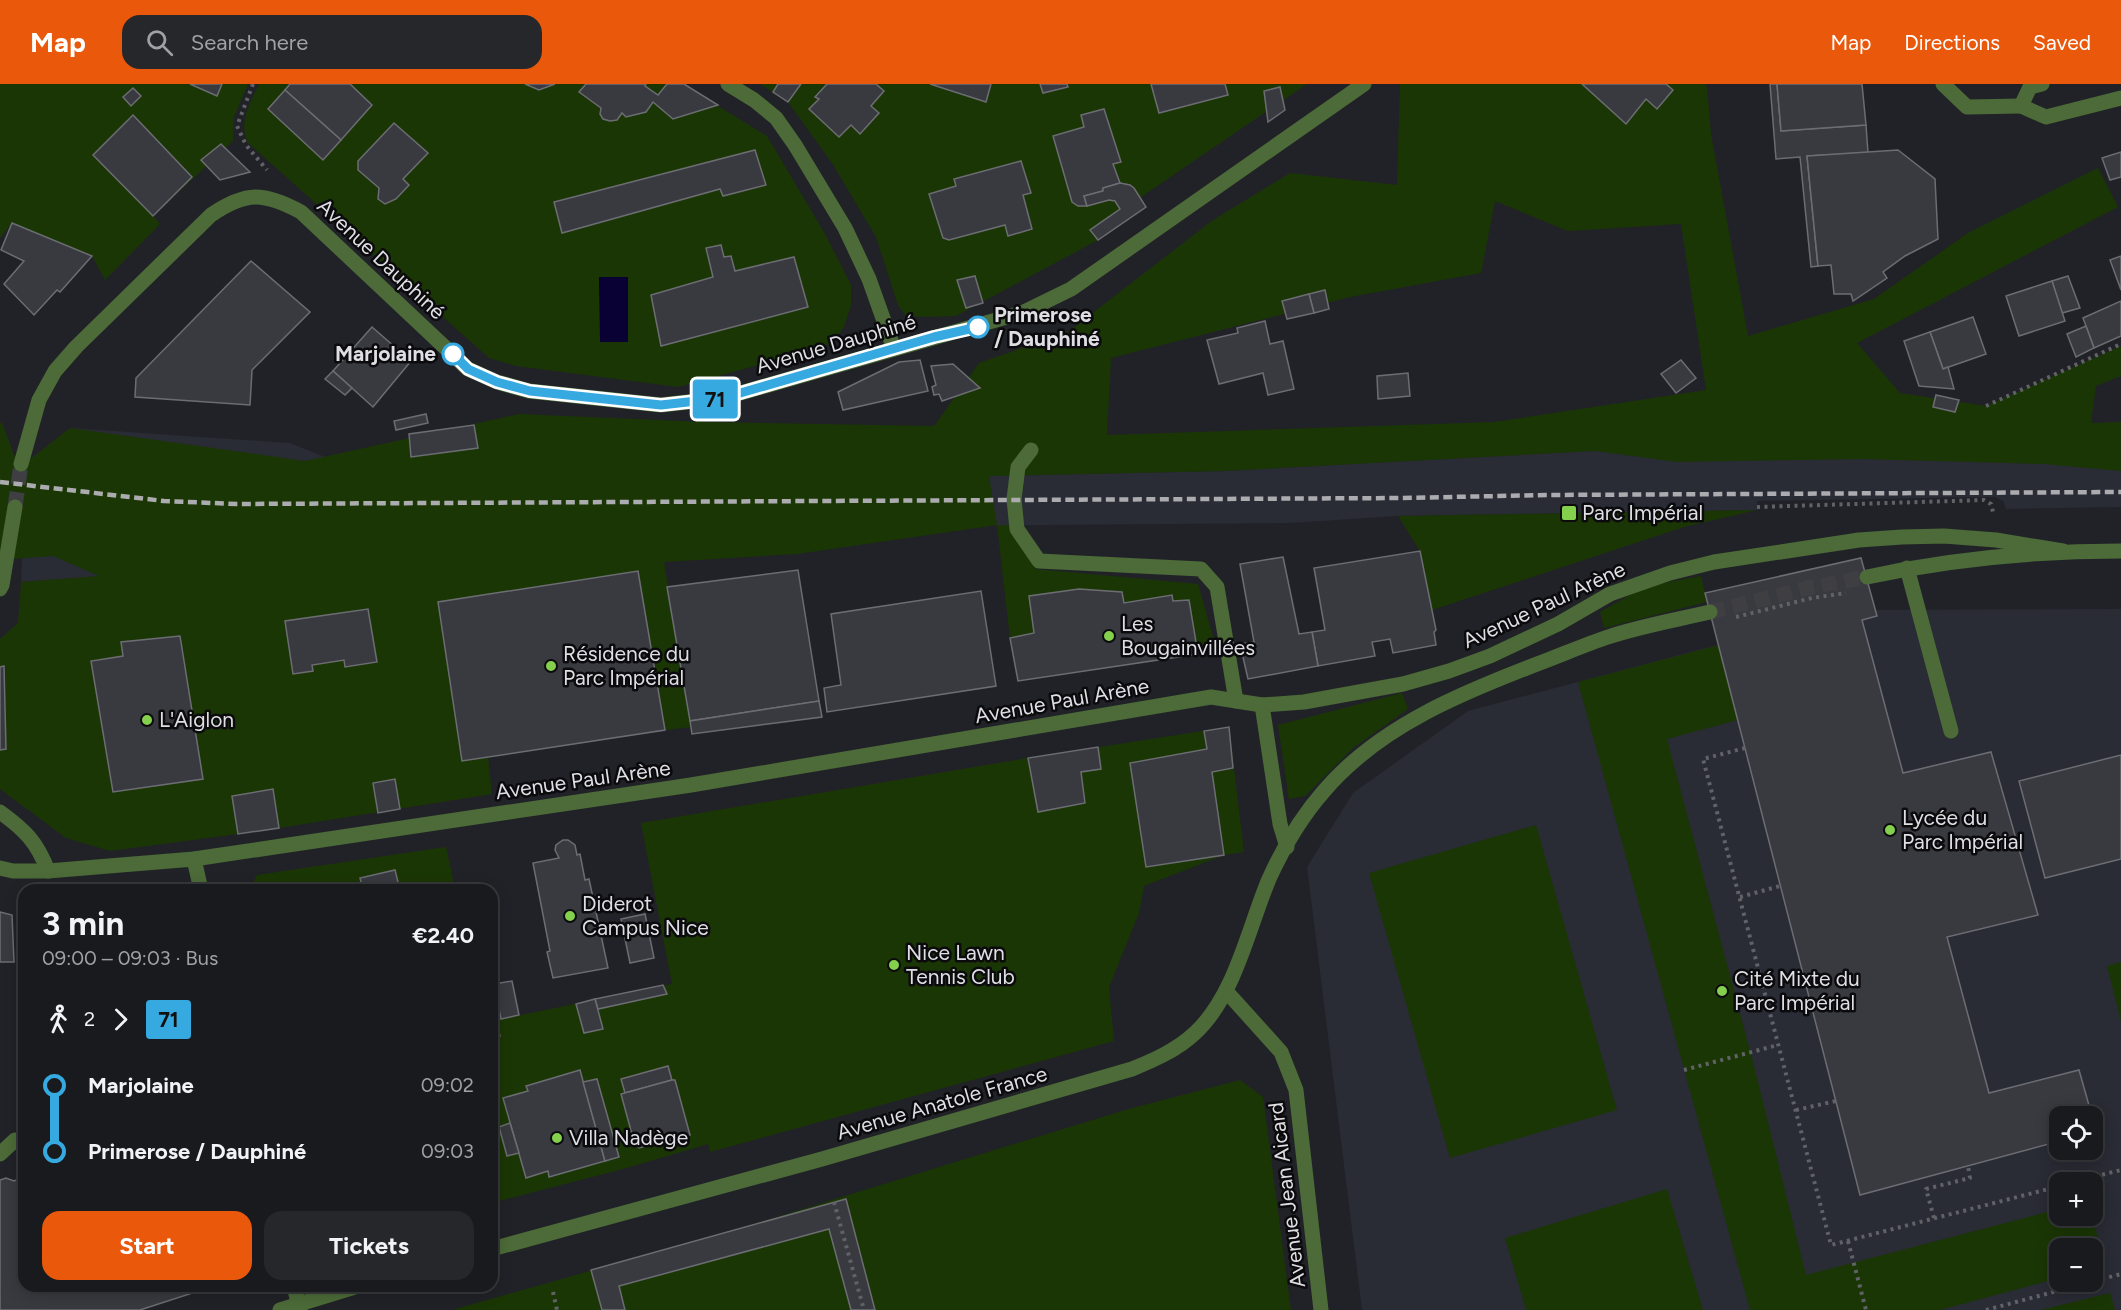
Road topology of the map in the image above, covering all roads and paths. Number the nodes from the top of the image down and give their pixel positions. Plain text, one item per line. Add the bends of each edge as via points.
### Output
1 (253, 84) edge
2 (728, 84) edge
3 (1364, 84) edge
4 (1943, 84) edge
5 (2042, 84) edge
6 (2121, 98) edge
7 (2021, 106) junction
8 (259, 196) junction
9 (2121, 344) edge
10 (894, 349) junction
11 (1986, 406) dead end
12 (1031, 450) dead end
13 (21, 464) tunnel mouth
14 (1984, 500) dead end
15 (15, 507) tunnel mouth
16 (1757, 507) dead end
17 (2063, 551) junction
18 (2121, 551) edge
19 (4, 553) edge
20 (1907, 568) junction
21 (1867, 577) tunnel mouth
22 (0, 589) edge
23 (1857, 592) dead end
24 (1710, 612) tunnel mouth
25 (1731, 618) dead end
26 (1236, 701) junction
27 (1262, 705) junction
28 (1951, 731) dead end
29 (1745, 748) dead end
30 (0, 812) edge
31 (1287, 847) junction
32 (194, 859) junction
33 (0, 868) edge
34 (48, 871) junction
35 (200, 884) edge
36 (1780, 886) dead end
37 (1740, 897) junction
38 (1226, 991) junction
39 (1778, 1045) junction
40 (1684, 1070) dead end
41 (1836, 1101) dead end
42 (1796, 1110) junction
43 (15, 1140) dead end
44 (0, 1154) edge
45 (1968, 1166) dead end
46 (2121, 1170) edge
47 (2103, 1174) edge
48 (2049, 1188) edge
49 (834, 1202) dead end
50 (1934, 1218) junction
51 (1848, 1241) junction
52 (498, 1247) edge
53 (2121, 1274) edge
54 (295, 1292) edge
55 (341, 1292) edge
56 (553, 1292) dead end
57 (299, 1307) edge
58 (280, 1310) edge
59 (557, 1310) edge
60 (864, 1310) edge
61 (1322, 1310) edge
62 (1866, 1310) edge
63 (1986, 1310) edge

1 - 8 path via 237,126 246,145 268,170
2 - 10 street via 776,118 795,145 845,228 869,279
3 - 10 street, Avenue Dauphiné via 1071,289 1024,312
4 - 7 street via 1967,107
5 - 7 street via 2030,87
6 - 7 street via 2046,117
8 - 10 street, Avenue Dauphiné via 300,212 468,369 530,391 661,405 723,398
8 - 13 street via 227,204 211,215 76,347 55,371 39,400
9 - 11 path
12 - 26 street via 1018,467 1014,499 1017,529 1039,561 1201,569 1217,586
14 - 16 path
15 - 19 street
17 - 18 street, Avenue Paul Arène
17 - 20 street, Avenue Paul Arène
17 - 27 street, Avenue Paul Arène via 1996,540 1902,537 1714,562 1610,594 1528,639 1449,671 1404,684 1304,702
19 - 22 street
20 - 21 street, Avenue Paul Arène
20 - 28 street
23 - 25 path via 1812,598
24 - 31 street via 1609,637 1494,681 1416,718 1345,768 1304,817
26 - 27 street, Avenue Paul Arène
26 - 32 street, Avenue Paul Arène via 1210,697 691,785
27 - 31 street
29 - 37 path via 1703,759
30 - 34 street via 31,838
31 - 38 street, Avenue Anatole France via 1270,877
32 - 34 street, Avenue Paul Arène
32 - 35 street
33 - 34 street, Avenue Paul Arène
36 - 37 path
37 - 39 path
38 - 52 street, Avenue Anatole France via 1196,1033 1157,1059 1132,1069
38 - 61 street, Avenue Jean Aicard via 1281,1052 1296,1090
39 - 40 path
39 - 42 path
41 - 42 path
42 - 51 path via 1831,1245
43 - 44 street
45 - 50 path via 1970,1178 1926,1189
46 - 47 path
48 - 50 path
49 - 60 path
50 - 51 path
51 - 62 path
53 - 63 path
54 - 57 street
55 - 57 street
56 - 59 path
57 - 58 street

